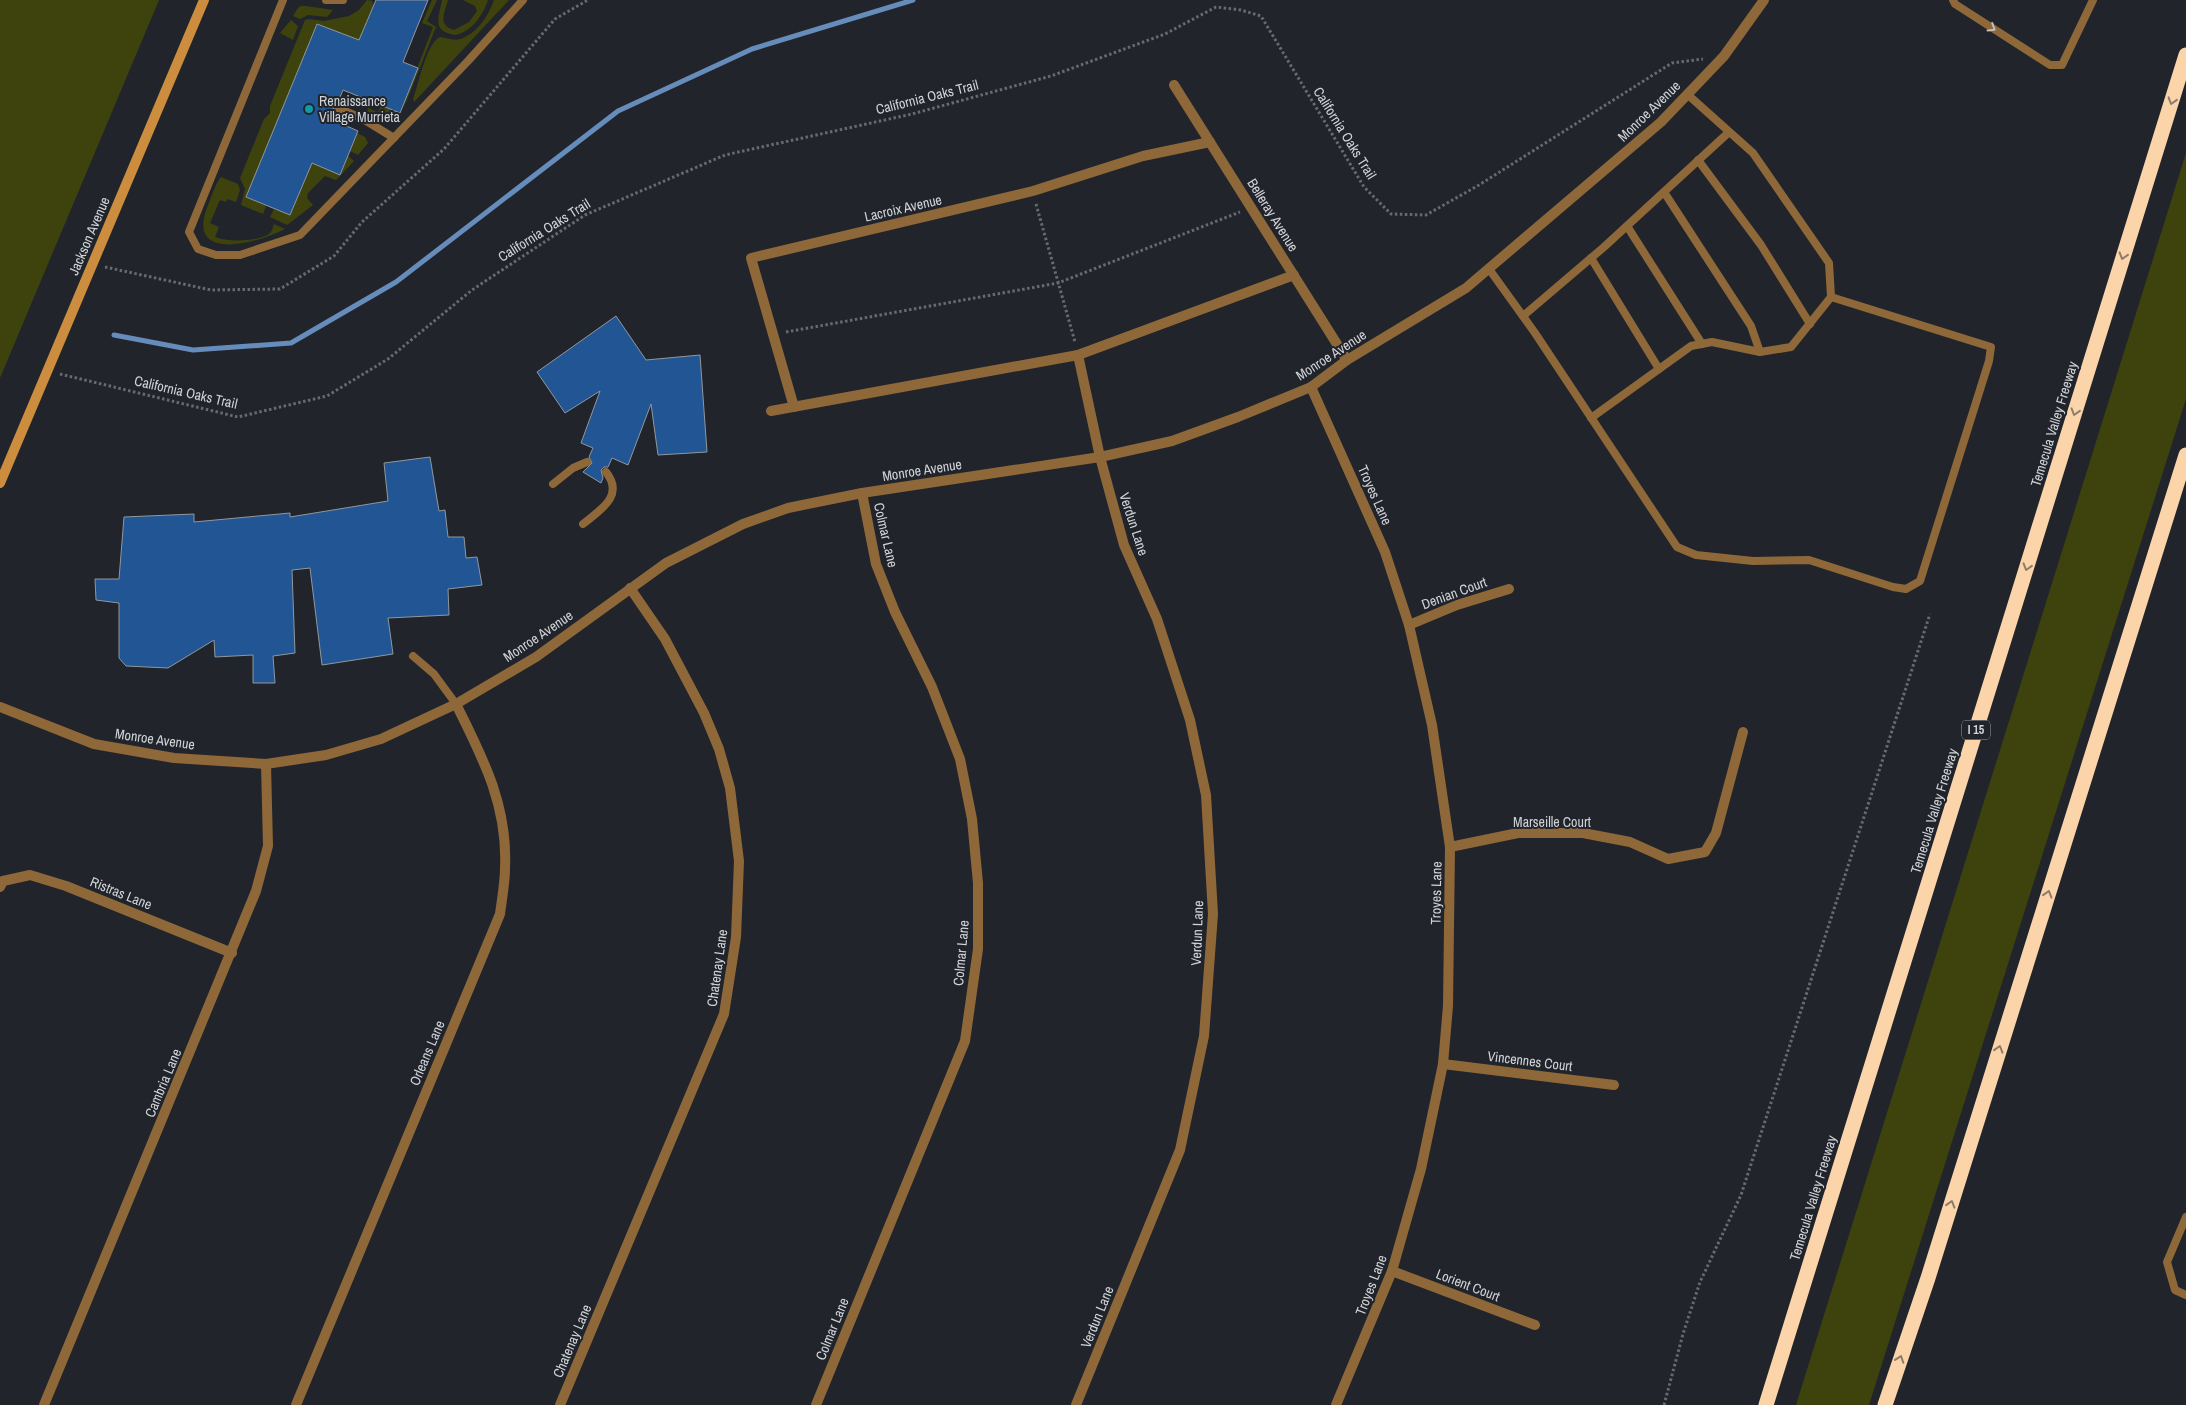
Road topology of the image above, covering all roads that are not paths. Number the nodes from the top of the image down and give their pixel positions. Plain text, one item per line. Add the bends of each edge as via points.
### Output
1 (204, 0) edge
2 (283, 0) edge
3 (326, 0) edge
4 (343, 0) edge
5 (523, 0) edge
6 (1764, 0) edge
7 (1953, 0) edge
8 (2093, 0) edge
9 (2186, 55) edge
10 (1174, 85) dead end
11 (1687, 94) junction
12 (338, 108) dead end
13 (1728, 133) junction
14 (394, 138) junction
15 (1210, 142) junction
16 (1698, 160) junction
17 (1664, 192) junction
18 (1627, 226) junction
19 (1591, 258) junction
20 (1489, 269) junction
21 (1294, 275) junction
22 (1830, 297) junction
23 (1523, 316) junction
24 (1810, 324) junction
25 (1702, 344) junction
26 (1760, 352) junction
27 (1078, 355) junction
28 (1347, 360) junction
29 (1659, 368) junction
30 (1311, 387) junction
31 (794, 407) junction
32 (771, 411) dead end
33 (1591, 418) junction
34 (2186, 455) edge
35 (1100, 457) junction
36 (587, 462) dead end
37 (606, 472) dead end
38 (0, 482) edge
39 (553, 484) dead end
40 (862, 493) junction
41 (583, 524) dead end
42 (630, 588) junction
43 (1509, 589) dead end
44 (1409, 625) junction
45 (413, 656) dead end
46 (456, 704) junction
47 (0, 707) edge
48 (1743, 732) dead end
49 (266, 764) junction
50 (1450, 847) junction
51 (0, 887) edge
52 (232, 953) junction
53 (1443, 1064) junction
54 (1614, 1085) dead end
55 (2186, 1218) edge
56 (1392, 1271) junction
57 (2186, 1294) edge
58 (1535, 1325) dead end
59 (44, 1405) edge
60 (296, 1405) edge
61 (560, 1405) edge
62 (816, 1405) edge
63 (1076, 1405) edge
64 (1336, 1405) edge
65 (1766, 1405) edge
66 (1885, 1405) edge

1 - 38 main road, Jackson Avenue
2 - 14 lane via 188,232 198,249 216,255 240,256 300,235
3 - 4 lane
5 - 14 lane
6 - 11 street, Monroe Avenue via 1724,56
7 -> 8 lane via 2050,65 2062,65
9 -> 65 highway, Temecula Valley Freeway / I 15
10 - 15 street, Belleray Avenue
11 - 13 lane
11 - 20 street, Monroe Avenue via 1661,122
12 - 14 lane
13 - 16 lane
13 - 22 lane via 1753,153 1829,263
15 - 21 street, Belleray Avenue
15 - 31 street, Lacroix Avenue via 1143,156 1033,191 751,258
16 - 17 lane
16 - 24 lane via 1761,245
17 - 18 lane
17 - 26 lane via 1752,326
18 - 19 lane
18 - 25 lane
19 - 23 lane
19 - 29 lane
20 - 23 lane
20 - 28 street, Monroe Avenue via 1466,288
21 - 27 street
21 - 28 street, Belleray Avenue
22 - 24 lane
22 - 33 lane via 1992,347 1920,581 1906,589 1809,560 1754,561 1696,554 1677,547
23 - 33 lane
24 - 26 lane via 1791,347
25 - 26 lane via 1712,342
25 - 29 lane via 1690,346
27 - 31 street
27 - 35 street, Verdun Lane
28 - 30 street, Monroe Avenue
29 - 33 lane
30 - 35 street, Monroe Avenue via 1172,441
30 - 44 street, Troyes Lane via 1385,552
31 - 32 street
66 -> 34 highway
35 - 40 street, Monroe Avenue
35 - 63 street, Verdun Lane via 1124,545 1157,619 1190,720 1206,795 1213,914 1204,1036 1180,1150
36 - 39 lane via 573,468
37 - 41 lane via 612,482 613,493 603,507
40 - 42 street, Monroe Avenue via 788,508 744,524 666,563
40 - 62 street, Colmar Lane via 876,564 932,687 960,759 972,819 978,883 978,949 965,1041
42 - 46 street, Monroe Avenue via 536,656
42 - 61 street, Chatenay Lane via 670,647 704,713 730,788 740,862 736,937 724,1014
43 - 44 street, Denian Court via 1457,605
44 - 50 street, Troyes Lane via 1432,726
45 - 46 lane via 434,674
46 - 49 street, Monroe Avenue via 381,739 326,755
46 - 60 street, Orleans Lane via 497,794 504,828 505,868 500,914
47 - 49 street, Monroe Avenue via 94,744 174,758
48 - 50 street, Marseille Court via 1716,832 1705,852 1668,859 1630,842 1583,833 1518,833
49 - 52 street, Cambria Lane via 268,846 256,892
50 - 53 street, Troyes Lane via 1448,1006
51 - 52 street, Ristras Lane via 3,881 30,875 66,886
52 - 59 street, Cambria Lane
53 - 54 street, Vincennes Court
53 - 56 street, Troyes Lane via 1421,1169
55 - 57 lane via 2167,1262 2175,1290
56 - 58 street, Lorient Court
56 - 64 street, Troyes Lane

